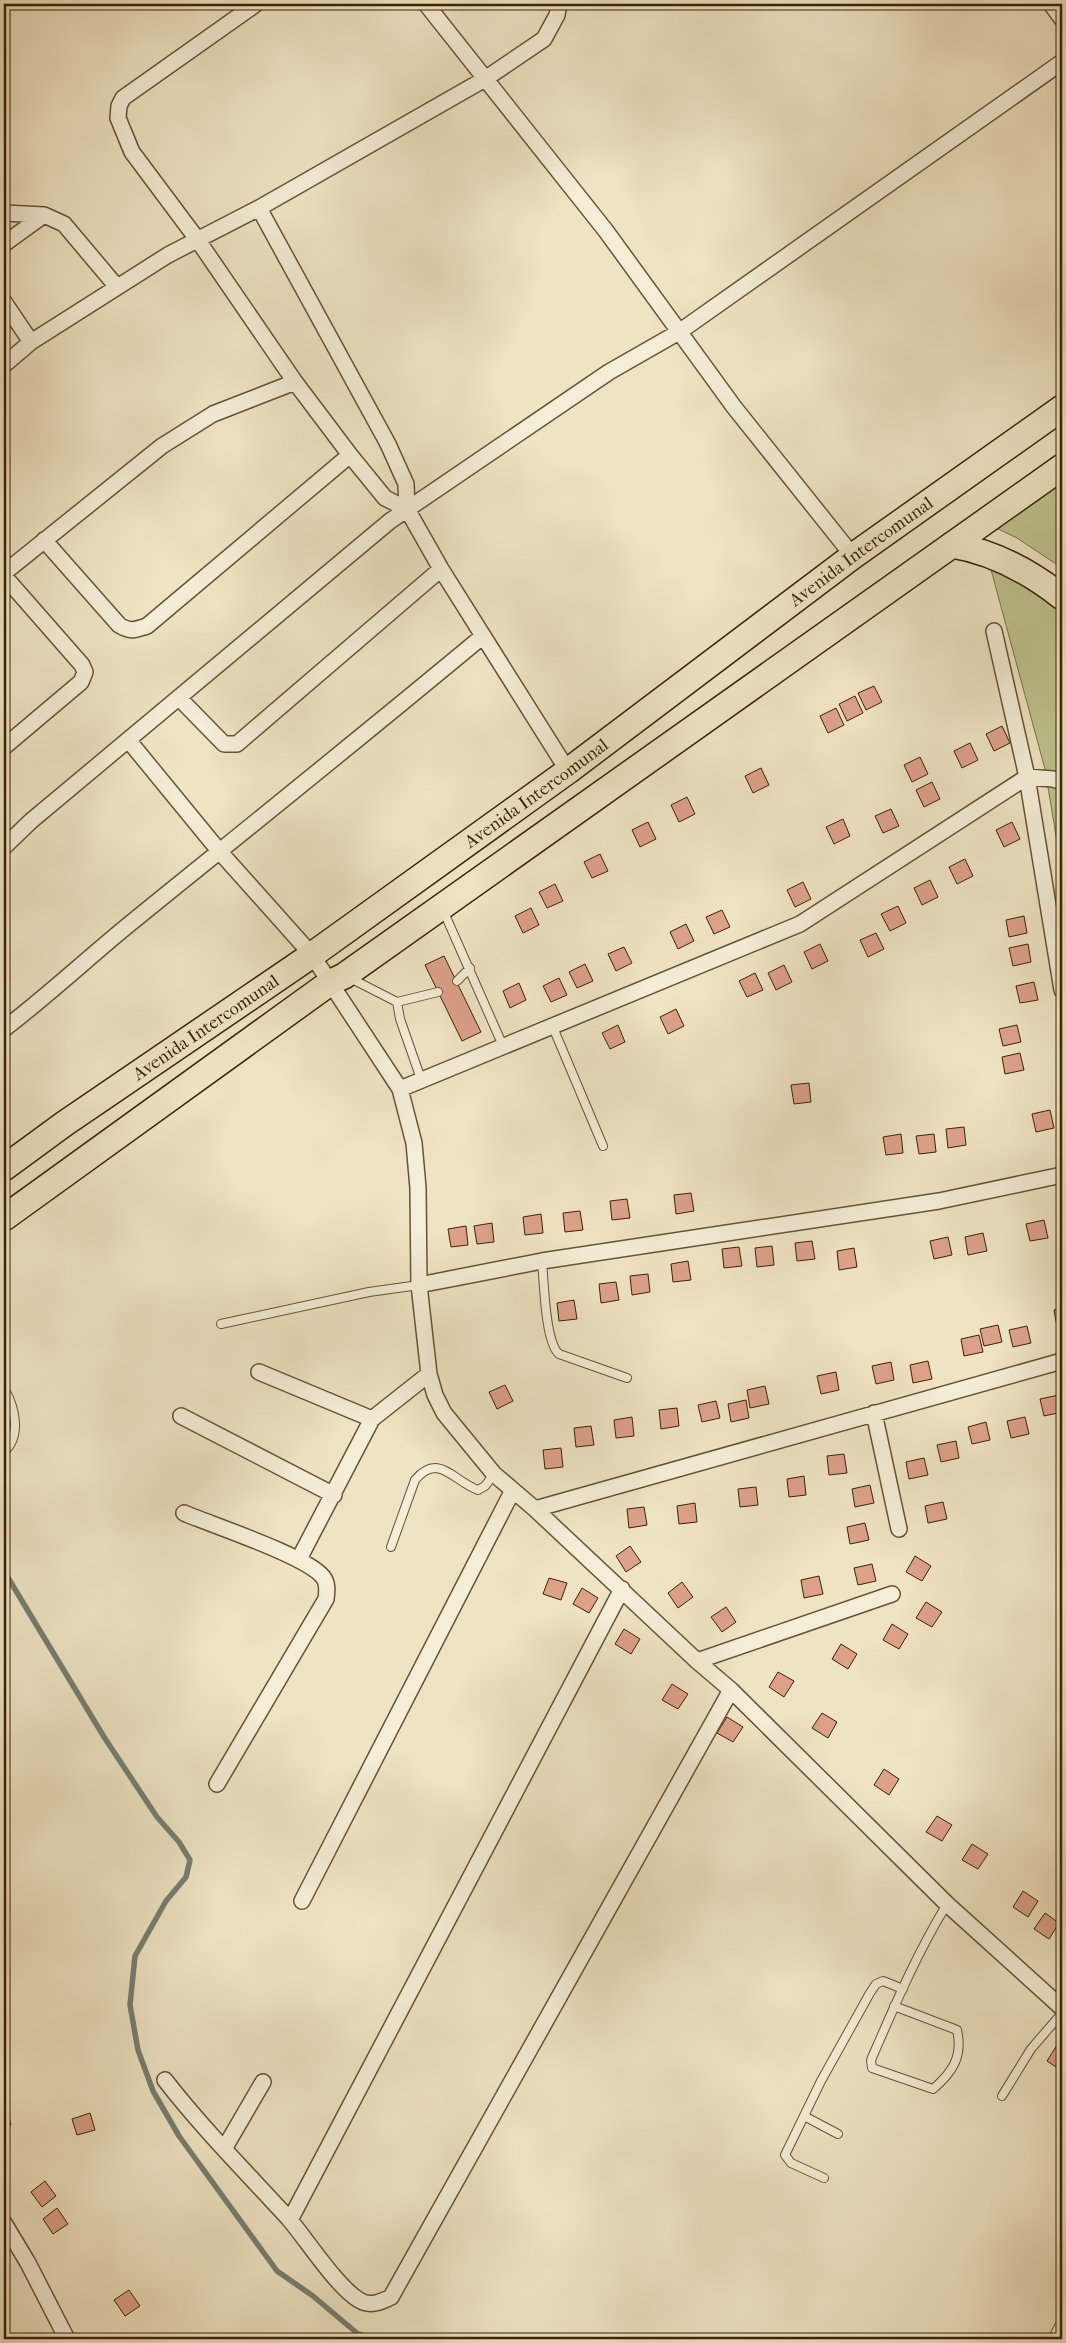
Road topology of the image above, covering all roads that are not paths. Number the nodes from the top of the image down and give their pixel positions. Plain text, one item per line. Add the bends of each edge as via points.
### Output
1 (256, 4) edge
2 (426, 4) edge
3 (559, 4) edge
4 (1051, 4) edge
5 (1062, 19) edge
6 (1062, 62) edge
7 (485, 79) junction
8 (259, 208) junction
9 (4, 213) edge
10 (44, 214) junction
11 (197, 240) junction
12 (4, 244) edge
13 (117, 287) junction
14 (4, 302) edge
15 (679, 332) junction
16 (31, 342) junction
17 (4, 365) edge
18 (294, 382) junction
19 (1062, 408) edge
20 (350, 455) junction
21 (1062, 467) edge
22 (406, 509) junction
23 (44, 540) junction
24 (952, 545) junction
25 (852, 556) junction
26 (441, 569) junction
27 (4, 574) edge
28 (1062, 597) edge
29 (994, 631) dead end
30 (483, 636) junction
31 (179, 698) junction
32 (128, 741) junction
33 (4, 747) edge
34 (568, 771) junction
35 (1027, 777) junction
36 (1062, 782) edge
37 (4, 847) edge
38 (220, 852) junction
39 (441, 906) junction
40 (312, 955) junction
41 (470, 968) junction
42 (337, 979) junction
43 (457, 982) dead end
44 (1062, 990) edge
45 (438, 992) dead end
46 (397, 1002) junction
47 (552, 1025) junction
48 (4, 1028) edge
49 (503, 1046) junction
50 (422, 1079) junction
51 (400, 1089) junction
52 (603, 1146) dead end
53 (4, 1168) edge
54 (1062, 1175) edge
55 (4, 1218) edge
56 (542, 1261) junction
57 (419, 1285) junction
58 (221, 1324) dead end
59 (1062, 1362) edge
60 (260, 1372) dead end
61 (429, 1374) junction
62 (626, 1378) dead end
63 (4, 1388) edge
64 (874, 1413) junction
65 (181, 1416) dead end
66 (372, 1419) junction
67 (4, 1452) edge
68 (494, 1474) junction
69 (513, 1490) junction
70 (334, 1495) junction
71 (535, 1509) junction
72 (184, 1513) dead end
73 (899, 1529) dead end
74 (391, 1547) dead end
75 (299, 1559) junction
76 (622, 1589) junction
77 (892, 1594) dead end
78 (697, 1661) junction
79 (731, 1690) junction
80 (217, 1784) dead end
81 (302, 1901) dead end
82 (948, 1904) junction
83 (903, 1989) junction
84 (894, 2006) junction
85 (1062, 2008) edge
86 (1062, 2013) edge
87 (165, 2080) dead end
88 (263, 2082) dead end
89 (1002, 2096) dead end
90 (804, 2116) junction
91 (838, 2134) dead end
92 (224, 2149) junction
93 (824, 2178) dead end
94 (290, 2220) junction
95 (4, 2223) edge
96 (1062, 2320) edge
97 (67, 2339) edge
98 (1052, 2339) edge

1 - 11 street via 123,98 119,106 118,118 132,152
2 - 7 street
3 - 7 street via 557,16 544,39
4 - 5 street
6 - 15 street
7 - 8 street
7 - 15 street via 606,231
8 - 11 street
8 - 22 street via 388,444 406,484
9 - 10 street
10 - 12 street
10 - 13 street via 64,224
11 - 13 street
11 - 18 street
13 - 16 street
14 - 16 street
15 - 22 street via 609,372
15 - 25 street via 734,408
16 - 17 street
18 - 20 street
18 - 23 street via 213,414 162,446
19 - 25 main road, Avenida Intercomunal
20 - 22 street via 385,498
20 - 23 street via 147,626 136,630 128,631 118,626
21 - 24 main road, Avenida Intercomunal
22 - 26 street
22 - 31 street
23 - 27 street
24 - 28 main road via 978,549 1003,559
24 - 39 main road, Avenida Intercomunal
25 - 34 main road, Avenida Intercomunal
26 - 30 street
26 - 31 street via 237,744 224,744
27 - 33 street via 82,665 84,672 80,682
29 - 35 street
30 - 34 street
30 - 38 street
31 - 32 street
32 - 37 street
32 - 38 street
34 - 40 main road, Avenida Intercomunal
35 - 36 street
35 - 44 street
35 - 47 street via 800,924
38 - 40 street
38 - 48 street
39 - 41 lane
39 - 42 main road, Avenida Intercomunal
40 - 42 street
40 - 53 main road, Avenida Intercomunal
41 - 43 lane
41 - 49 lane
42 - 46 lane
42 - 51 street
42 - 55 main road, Avenida Intercomunal
45 - 46 lane
46 - 50 lane
47 - 49 street
47 - 52 lane
49 - 50 street
50 - 51 street
51 - 57 street via 414,1143
54 - 56 street via 939,1201
56 - 57 street
56 - 62 lane via 555,1350
57 - 58 lane via 369,1292
57 - 61 street
59 - 64 street
60 - 66 street
61 - 66 street
61 - 68 street via 444,1413
63 - 67 lane via 12,1402 15,1434
64 - 71 street
64 - 73 street
65 - 70 street
66 - 70 street
68 - 69 street
68 - 74 lane via 478,1490 466,1486 440,1467 421,1473 415,1480
69 - 71 street
69 - 81 street
70 - 75 street
71 - 76 street
72 - 75 street
75 - 80 street via 323,1577 327,1587 326,1599
76 - 78 street
76 - 94 street
77 - 78 street
78 - 79 street
79 - 82 street
79 - 94 street via 391,2297 376,2304 359,2301
82 - 83 lane
82 - 85 street
83 - 84 lane
83 - 90 lane via 883,1981 876,1984
84 - 84 lane via 957,2030 961,2045 957,2056 948,2076 933,2089 872,2068 871,2060
86 - 89 lane via 1031,2049
87 - 92 street
88 - 92 street
90 - 91 lane
90 - 93 lane via 785,2155 792,2163
92 - 94 street
95 - 97 street
96 - 98 lane

